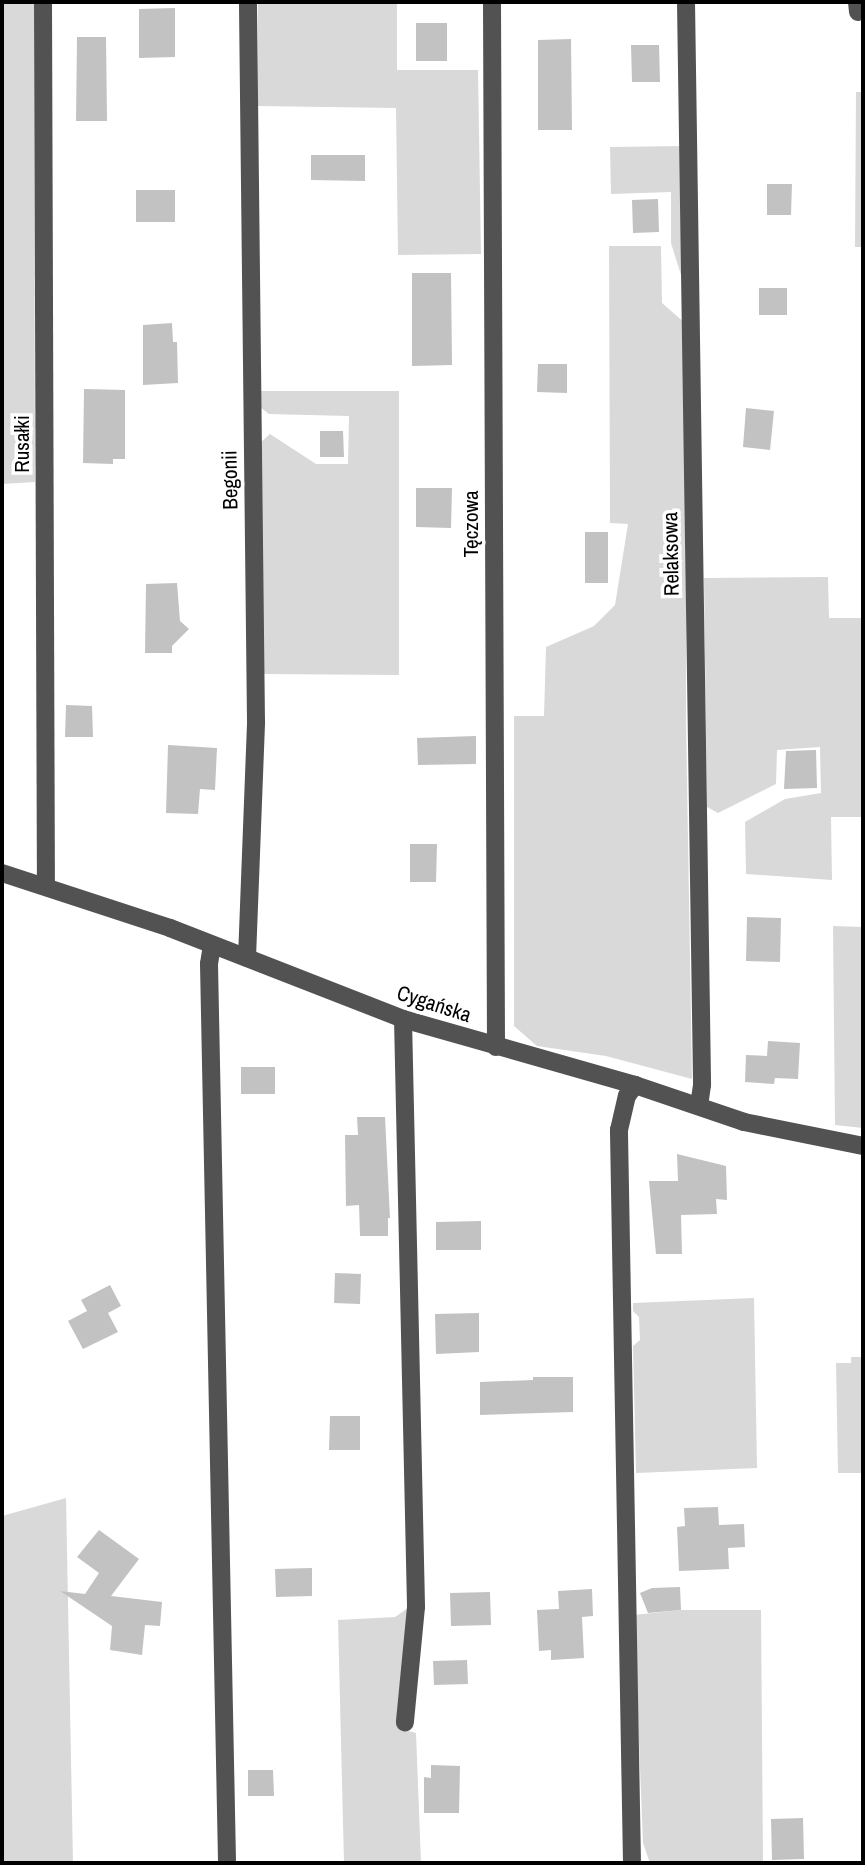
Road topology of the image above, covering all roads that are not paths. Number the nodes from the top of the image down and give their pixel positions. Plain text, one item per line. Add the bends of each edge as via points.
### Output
1 (43, 2) edge
2 (248, 2) edge
3 (492, 2) edge
4 (686, 2) edge
5 (2, 873) edge
6 (46, 886) junction
7 (212, 945) junction
8 (247, 958) junction
9 (403, 1019) junction
10 (496, 1047) junction
11 (635, 1084) junction
12 (699, 1106) junction
13 (863, 1146) edge
14 (405, 1723) dead end
15 (226, 1863) edge
16 (632, 1863) edge

1 - 6 street, Rusałki
2 - 8 street, Begonii via 256,722
3 - 10 street, Tęczowa
4 - 12 street, Relaksowa
5 - 6 street, Cygańska
6 - 7 street, Cygańska
7 - 8 street, Cygańska
7 - 15 street
8 - 9 street, Cygańska
9 - 10 street, Cygańska
9 - 14 street via 416,1607
10 - 11 street, Cygańska
11 - 12 street, Cygańska
11 - 16 street via 627,1096 619,1130
12 - 13 street, Cygańska via 744,1122

